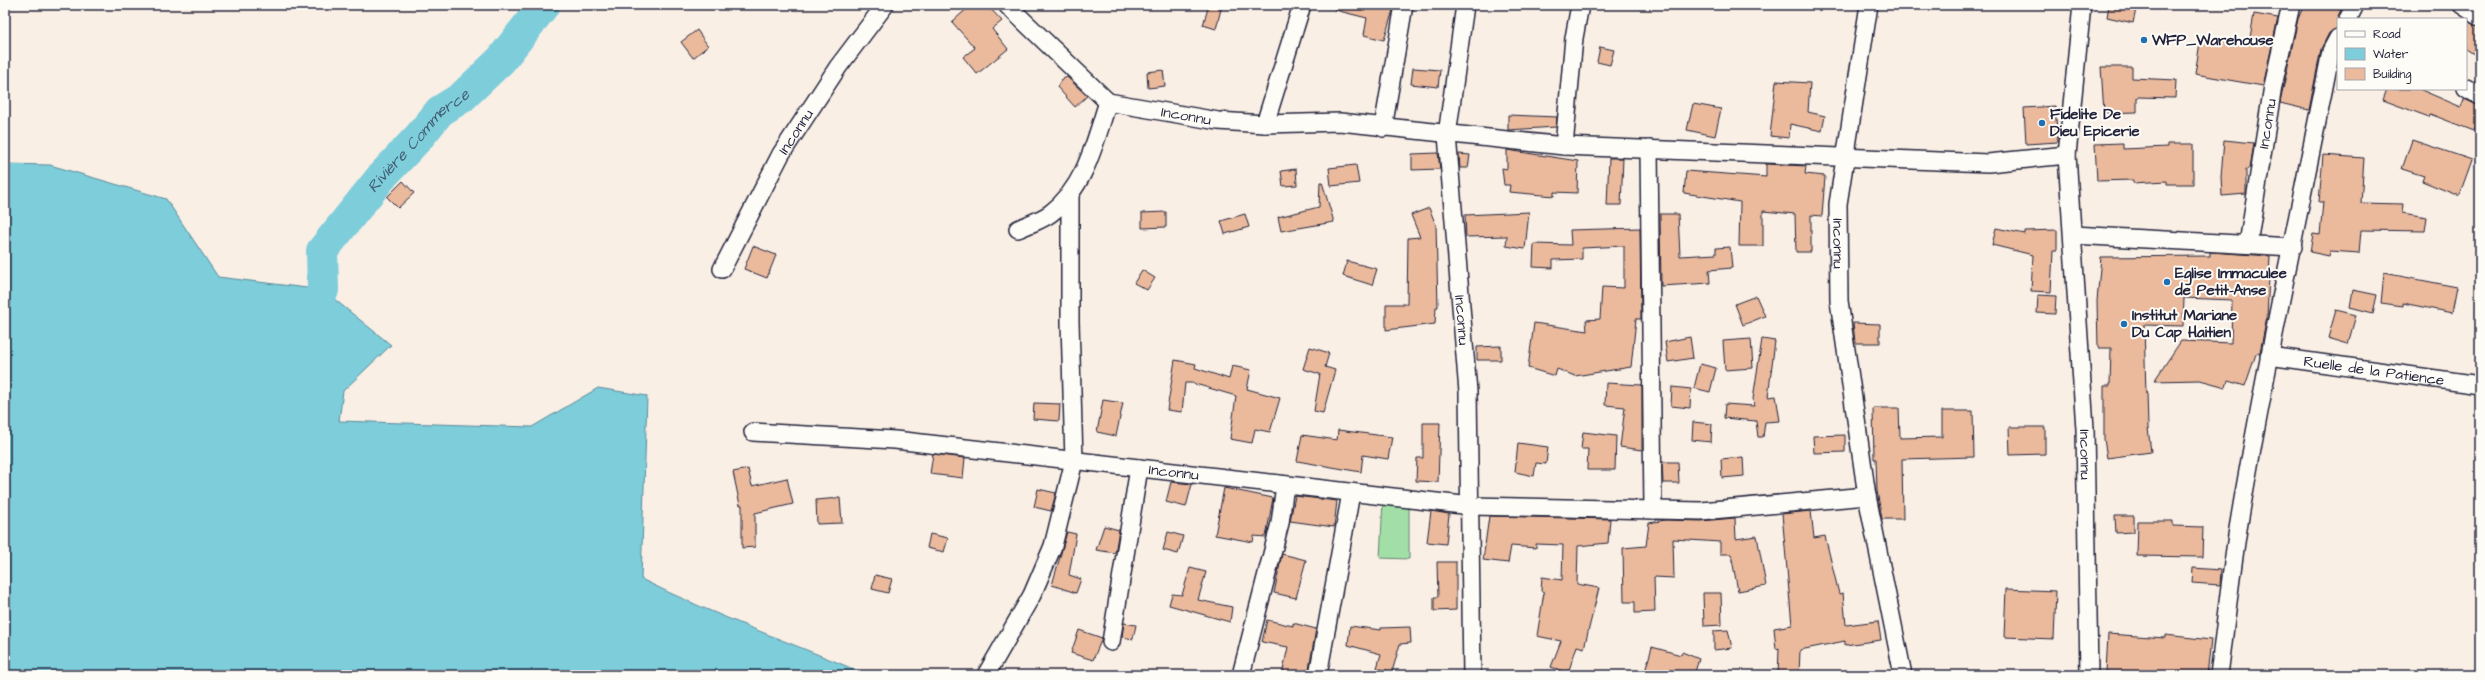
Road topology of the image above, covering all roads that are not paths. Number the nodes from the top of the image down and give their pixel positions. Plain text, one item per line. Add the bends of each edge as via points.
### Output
1 (885, 5) edge
2 (1007, 5) edge
3 (1302, 5) edge
4 (1404, 5) edge
5 (1464, 5) edge
6 (1580, 5) edge
7 (1869, 5) edge
8 (2082, 5) edge
9 (2291, 5) edge
10 (2462, 5) edge
11 (2480, 17) edge
12 (2337, 40) edge
13 (2467, 89) edge
14 (2480, 96) edge
15 (1108, 102) junction
16 (1265, 124) junction
17 (1383, 128) junction
18 (1447, 135) junction
19 (1564, 146) junction
20 (1649, 149) junction
21 (2067, 155) junction
22 (1844, 158) junction
23 (1070, 194) junction
24 (1018, 229) dead end
25 (2073, 235) junction
26 (2248, 244) junction
27 (2293, 247) junction
28 (722, 268) dead end
29 (2269, 356) junction
30 (2480, 385) edge
31 (753, 432) dead end
32 (1074, 461) junction
33 (1139, 468) junction
34 (1285, 485) junction
35 (1351, 492) junction
36 (1867, 496) junction
37 (1471, 506) junction
38 (1653, 510) junction
39 (1111, 642) dead end
40 (986, 675) edge
41 (1241, 675) edge
42 (1318, 675) edge
43 (1472, 675) edge
44 (1903, 675) edge
45 (2089, 675) edge
46 (2219, 675) edge

1 - 28 street, Inconnu via 838,67 781,154
2 - 15 street
3 - 16 street
4 - 17 street
5 - 18 street, Inconnu
6 - 19 street via 1574,38
7 - 22 street, Inconnu
8 - 21 street, Inconnu
9 - 26 street, Inconnu via 2273,86
10 - 11 street
12 - 27 street via 2331,51
13 - 14 street
15 - 16 street, Inconnu via 1218,121
15 - 23 street via 1083,175
16 - 17 street, Inconnu via 1340,122
17 - 18 street, Inconnu
18 - 19 street, Inconnu
18 - 37 street, Inconnu via 1468,392
19 - 20 street, Inconnu
20 - 22 street, Inconnu
20 - 38 street
21 - 22 street, Inconnu via 1988,163
21 - 25 street, Inconnu
22 - 36 street, Inconnu via 1838,204 1839,301
23 - 24 street via 1051,213
23 - 32 street
25 - 26 street
25 - 45 street, Inconnu via 2085,429
26 - 27 street
27 - 29 street
29 - 30 street, Ruelle de la Patience
29 - 46 street via 2239,518
31 - 32 street, Inconnu via 894,440
32 - 33 street, Inconnu
32 - 40 street via 1053,546 1032,595
33 - 34 street, Inconnu
33 - 39 street
34 - 35 street, Inconnu
34 - 41 street via 1280,524
35 - 37 street, Inconnu
35 - 42 street
36 - 38 street, Inconnu via 1701,511
36 - 44 street, Inconnu
37 - 38 street, Inconnu
37 - 43 street, Inconnu

